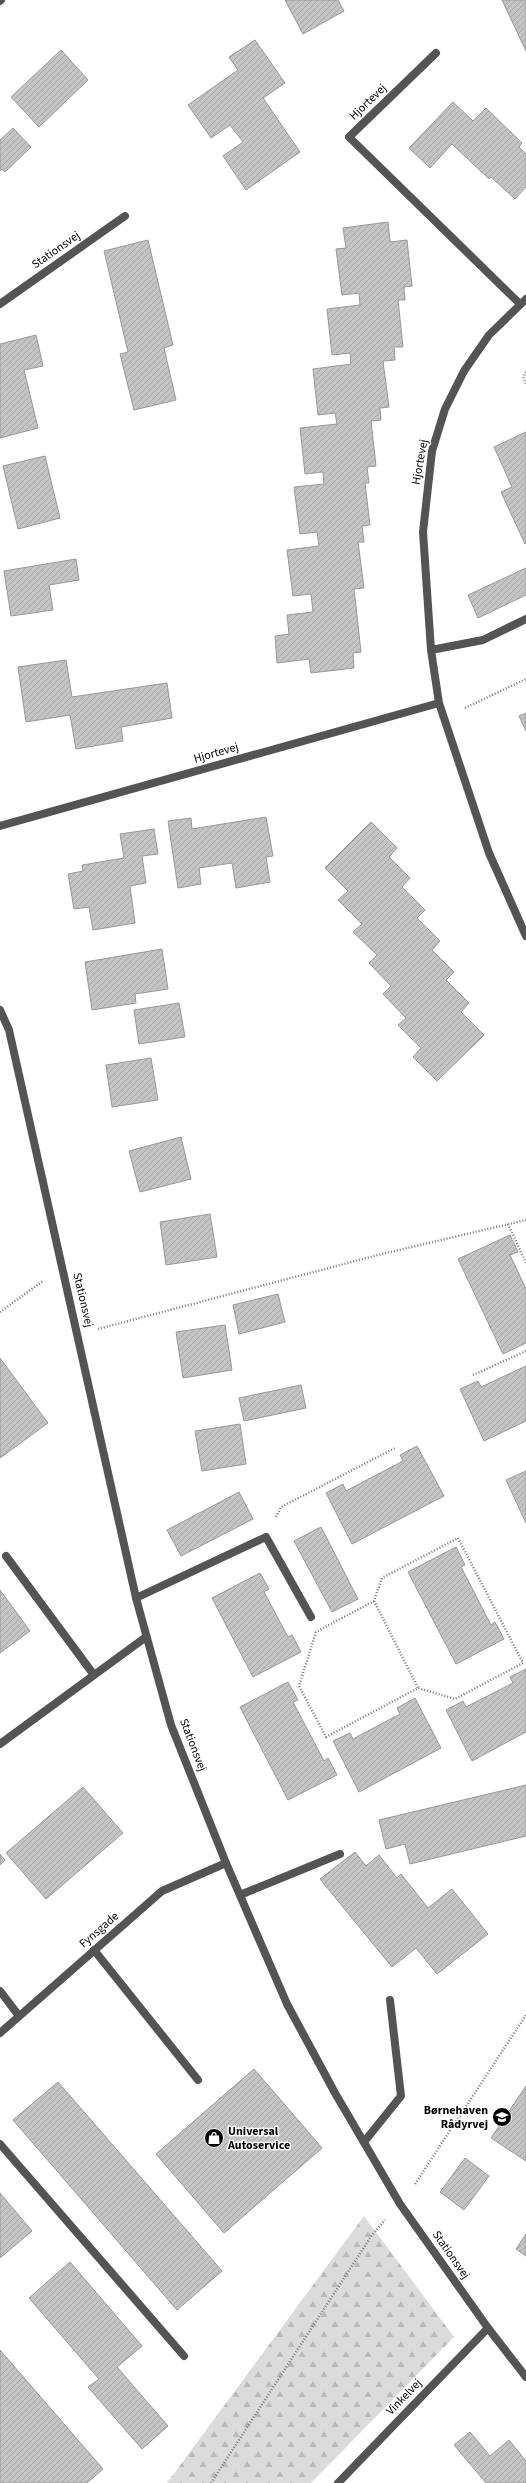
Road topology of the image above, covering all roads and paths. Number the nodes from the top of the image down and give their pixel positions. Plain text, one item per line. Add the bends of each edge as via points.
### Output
1 (436, 52) dead end
2 (125, 216) dead end
3 (523, 301) edge
4 (0, 304) edge
5 (526, 372) edge
6 (526, 384) edge
7 (526, 619) edge
8 (431, 650) junction
9 (526, 679) edge
10 (439, 703) junction
11 (445, 718) junction
12 (0, 826) edge
13 (526, 936) edge
14 (0, 1010) edge
15 (526, 1220) edge
16 (508, 1224) junction
17 (526, 1263) edge
18 (63, 1267) junction
19 (0, 1312) edge
20 (78, 1334) junction
21 (526, 1351) edge
22 (473, 1375) dead end
23 (395, 1448) dead end
24 (266, 1537) junction
25 (6, 1556) dead end
26 (136, 1598) junction
27 (374, 1601) junction
28 (311, 1617) dead end
29 (146, 1637) junction
30 (94, 1675) junction
31 (418, 1688) junction
32 (0, 1744) edge
33 (340, 1854) dead end
34 (226, 1863) junction
35 (240, 1895) junction
36 (94, 1950) junction
37 (0, 1990) edge
38 (390, 2000) dead end
39 (526, 2015) edge
40 (19, 2016) junction
41 (0, 2033) edge
42 (198, 2080) dead end
43 (364, 2142) junction
44 (0, 2144) edge
45 (400, 2204) junction
46 (488, 2328) junction
47 (184, 2356) dead end
48 (526, 2378) edge
49 (211, 2483) edge
50 (338, 2483) edge

1 - 3 street, Hjortevej via 349,137
2 - 4 street, Stationsvej
3 - 8 street, Hjortevej via 489,335 464,371 445,409 432,451 423,532
5 - 6 path via 523,377
7 - 8 street via 483,640
8 - 10 street, Hjortevej
9 - 11 path
10 - 11 street, Hjortevej
10 - 12 street, Hjortevej
11 - 13 street, Hjortevej via 489,853
14 - 18 street, Stationsvej via 9,1030
15 - 16 path
16 - 17 path
16 - 20 path via 378,1254
18 - 19 path
18 - 20 street, Stationsvej
20 - 26 street, Stationsvej
21 - 22 path
23 - 24 path via 281,1507
24 - 26 street
24 - 28 street
25 - 30 street
26 - 29 street, Stationsvej
27 - 31 path
27 - 31 path via 316,1632 299,1686 326,1737
27 - 31 path via 382,1578 458,1538 523,1663 455,1699
29 - 30 street
29 - 34 street, Stationsvej via 171,1725
30 - 32 street
33 - 35 street
34 - 35 street, Stationsvej
34 - 36 street, Fynsgade via 162,1891
35 - 43 street, Stationsvej via 287,2004
36 - 40 street, Fynsgade
36 - 42 street
37 - 40 street
38 - 43 street via 401,2096
39 - 45 path via 423,2174
40 - 41 street, Fynsgade
43 - 45 street, Stationsvej
44 - 47 street
45 - 46 street, Stationsvej
45 - 49 path via 372,2235
46 - 48 street, Stationsvej
46 - 50 street, Vinkelvej

